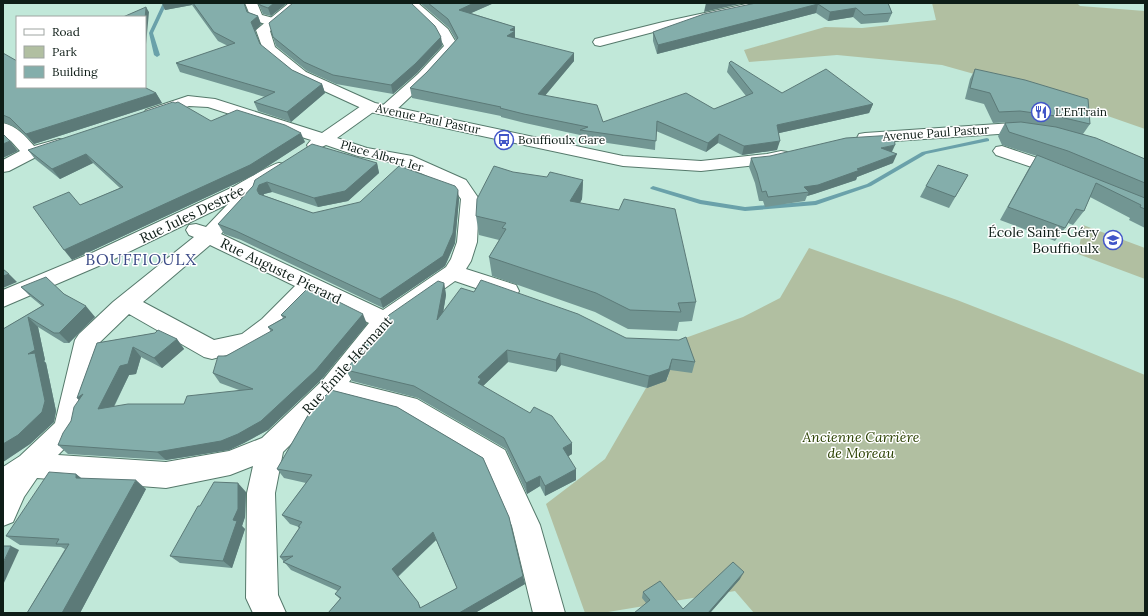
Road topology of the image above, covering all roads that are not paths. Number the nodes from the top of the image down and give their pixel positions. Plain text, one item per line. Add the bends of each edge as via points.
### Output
1 (251, 3) edge
2 (297, 3) edge
3 (411, 3) edge
4 (770, 3) edge
5 (272, 22) junction
6 (600, 42) dead end
7 (378, 108) junction
8 (140, 117) edge
9 (3, 128) edge
10 (1049, 134) edge
11 (74, 139) edge
12 (324, 139) junction
13 (852, 139) edge
14 (1002, 151) dead end
15 (798, 152) edge
16 (30, 153) junction
17 (406, 160) junction
18 (3, 167) edge
19 (391, 174) edge
20 (1075, 178) edge
21 (261, 180) junction
22 (460, 184) joint
23 (178, 221) junction
24 (208, 236) junction
25 (453, 272) junction
26 (310, 284) junction
27 (527, 298) edge
28 (3, 299) edge
29 (127, 303) junction
30 (384, 320) junction
31 (331, 388) junction
32 (271, 446) junction
33 (30, 465) junction
34 (3, 482) edge
35 (3, 512) edge
36 (551, 606) edge
37 (270, 613) edge

1 - 5 street via 257,17
2 - 5 street
3 - 7 street, Rue Jules Destrée via 443,32 452,46 423,77
4 - 6 street
5 - 7 street, Avenue Paul Pastur via 263,30 269,49 301,74
7 - 12 street, Rue Jules Destrée
7 - 15 street, Avenue Paul Pastur via 623,161 701,166 767,159
8 - 12 street, Place Albert Ier via 188,101 210,102
9 - 16 street via 18,137
10 - 13 street, Avenue Paul Pastur via 1013,128
11 - 16 street
12 - 17 street, Place Albert Ier via 364,152
12 - 21 street, Rue Jules Destrée
14 - 20 street
16 - 18 street
17 - 19 street
17 - 22 street, Place Albert Ier
21 - 23 street, Rue Jules Destrée
21 - 24 street
22 - 25 street, Rue Émile Hermant via 470,199 467,242 461,261
23 - 24 street, Rue Auguste Pierard
23 - 28 street, Rue Jules Destrée
24 - 26 street, Rue Auguste Pierard
24 - 29 street
25 - 27 street
25 - 30 street, Rue Émile Hermant
26 - 29 street via 270,325 249,341 212,350
26 - 30 street, Rue Auguste Pierard
29 - 33 street via 87,340 67,428
30 - 31 street, Rue Émile Hermant
31 - 32 street, Rue Émile Hermant
31 - 36 street via 408,406 496,459 526,524
32 - 33 street, Rue Émile Hermant via 230,463 166,475
32 - 37 street via 261,493 262,598
33 - 34 street
33 - 35 street via 14,488

